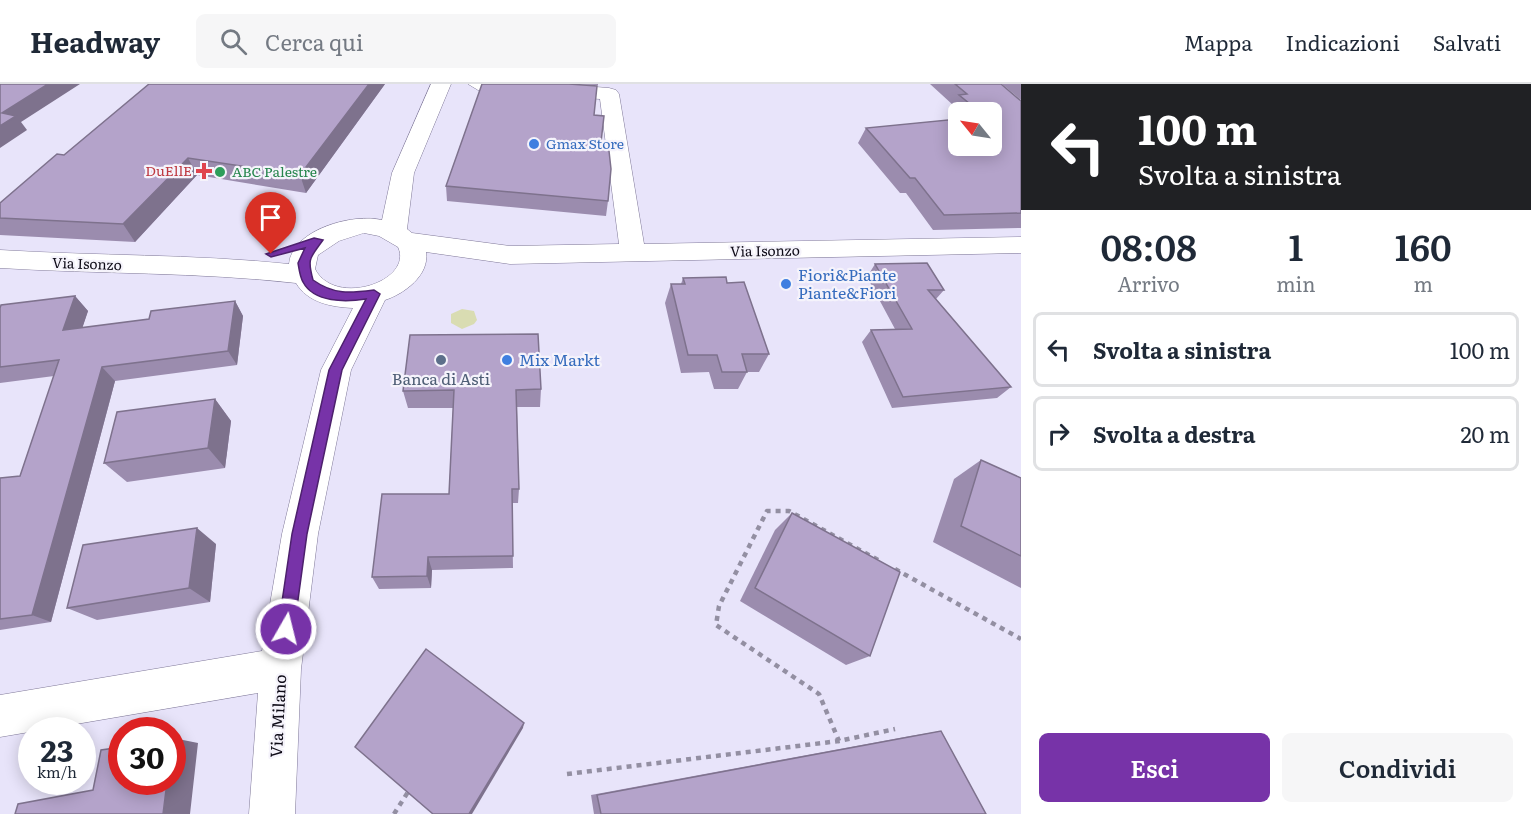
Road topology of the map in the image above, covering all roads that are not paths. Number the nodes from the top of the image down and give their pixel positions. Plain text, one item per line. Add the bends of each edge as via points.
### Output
1 (441, 84) edge
2 (478, 84) edge
3 (400, 175) junction
4 (349, 226) junction
5 (401, 236) junction
6 (318, 240) junction
7 (1021, 245) edge
8 (633, 254) junction
9 (510, 255) junction
10 (0, 259) edge
11 (175, 266) junction
12 (407, 272) junction
13 (313, 284) junction
14 (374, 294) junction
15 (336, 370) junction
16 (280, 669) junction
17 (0, 716) edge
18 (272, 814) edge

1 - 3 street
2 - 8 street via 609,94
3 - 4 street via 376,204
3 - 5 street via 394,205
4 - 5 street via 380,226
4 - 6 street
5 - 9 street, Via Isonzo
5 - 12 street via 413,251
6 - 11 street, Via Isonzo via 297,249 252,258
6 - 13 street via 305,257
7 - 8 street, Via Isonzo
8 - 9 street, Via Isonzo
9 - 12 street, Via Isonzo
10 - 11 street, Via Isonzo
11 - 13 street, Via Isonzo via 240,268
12 - 14 street via 394,285
13 - 14 street via 347,298
13 - 15 street, Via Milano via 330,309
14 - 15 street, Via Milano
15 - 16 street, Via Milano via 300,534
16 - 17 street
16 - 18 street, Via Milano

